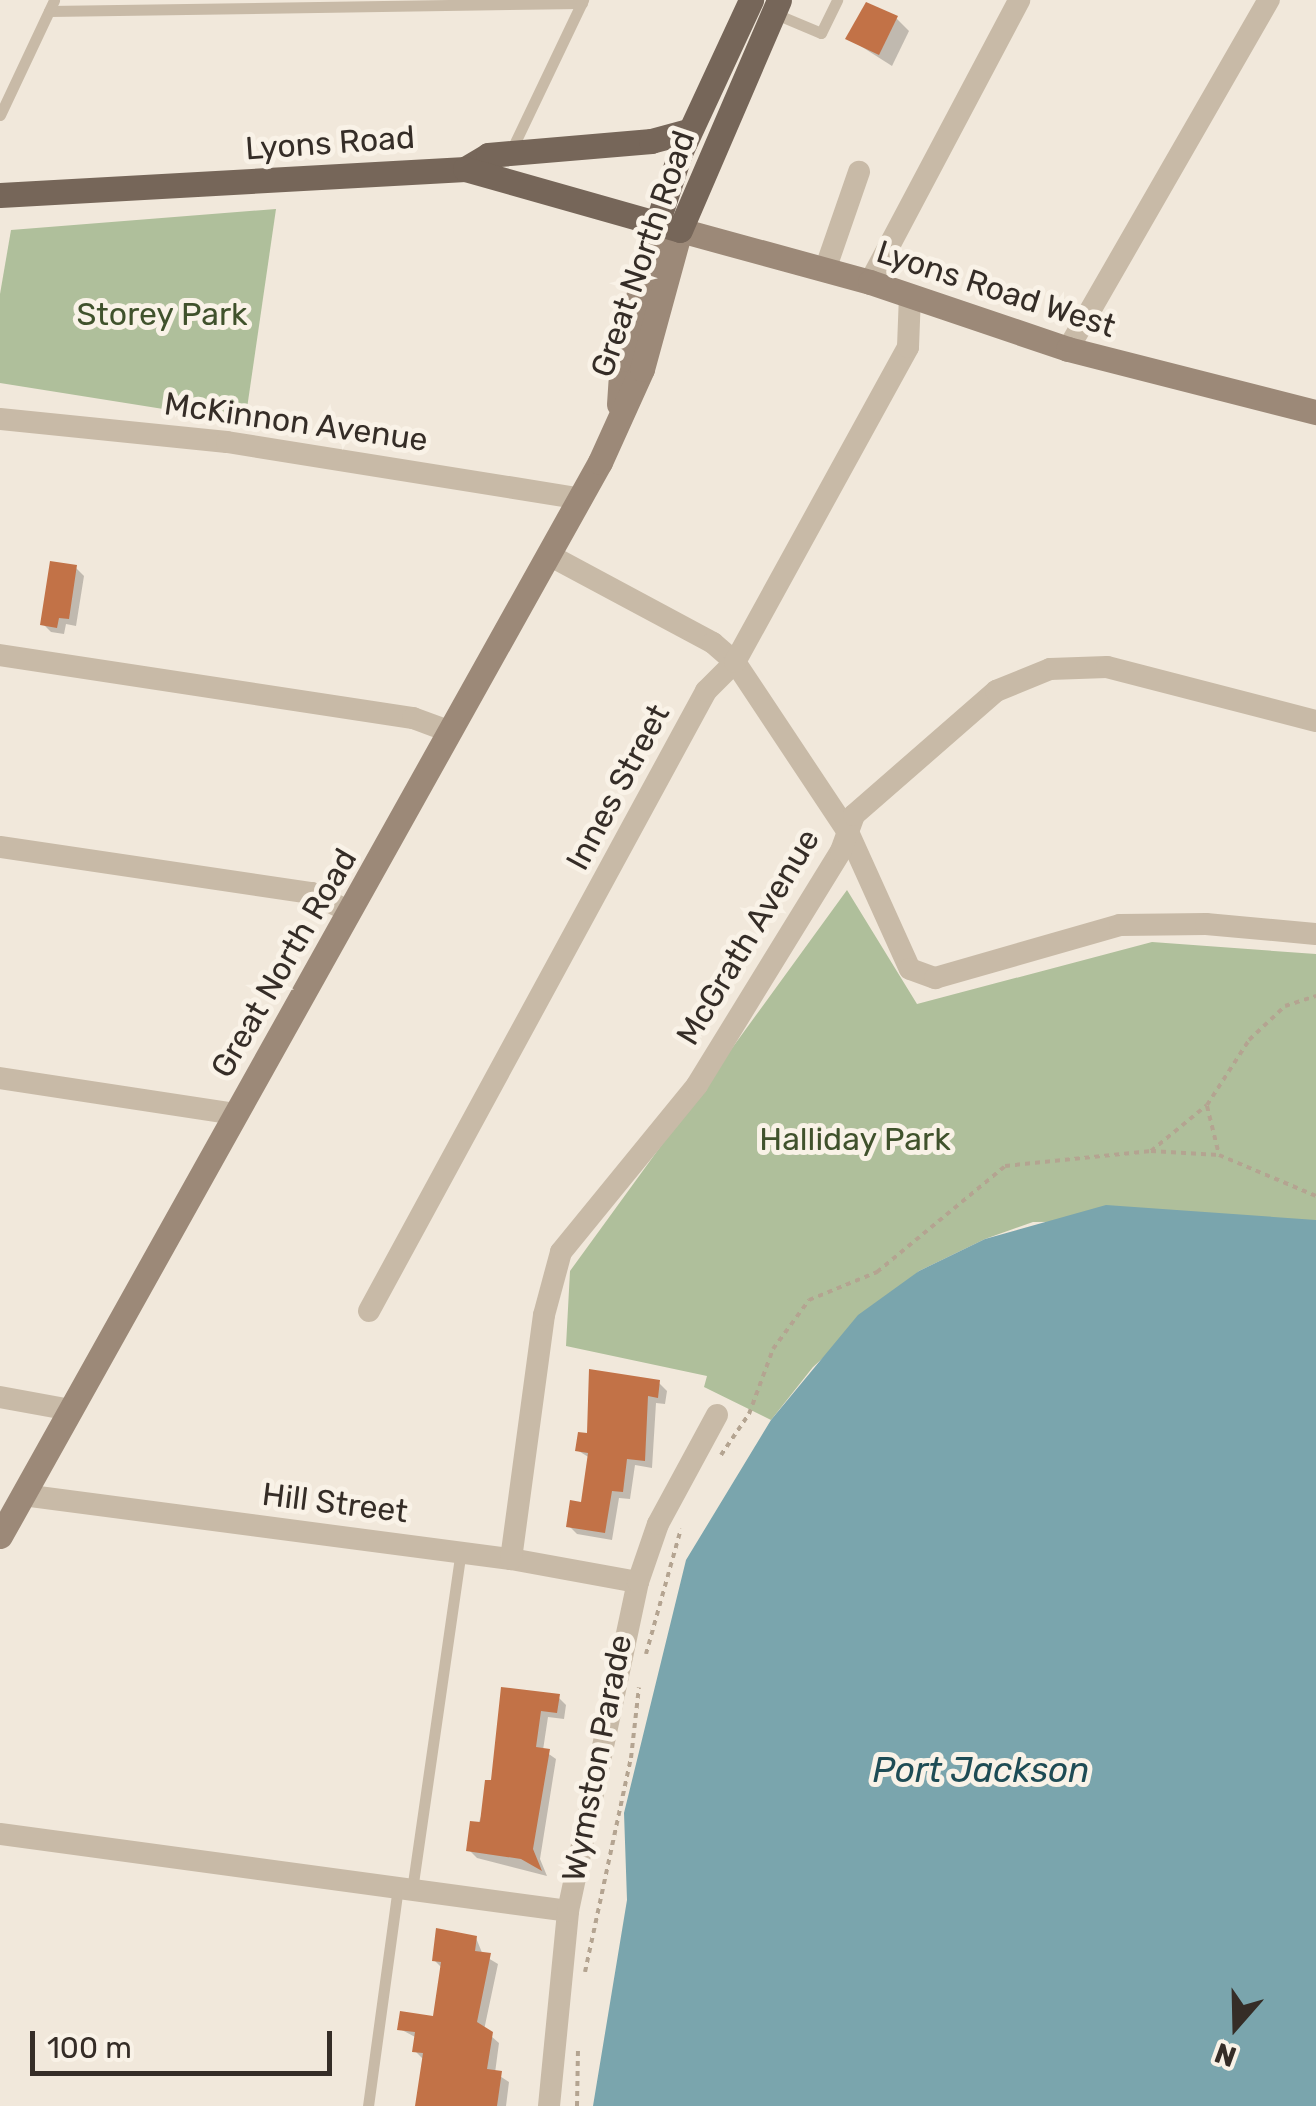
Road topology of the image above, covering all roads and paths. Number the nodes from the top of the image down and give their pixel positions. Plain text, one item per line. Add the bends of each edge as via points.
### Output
1 (836, 0) edge
2 (1020, 0) edge
3 (1269, 0) edge
4 (582, 2) edge
5 (764, 4) edge
6 (51, 5) edge
7 (0, 115) edge
8 (690, 132) junction
9 (510, 153) junction
10 (464, 170) junction
11 (859, 172) dead end
12 (0, 195) edge
13 (668, 227) junction
14 (825, 270) junction
15 (870, 282) junction
16 (910, 294) junction
17 (1068, 349) junction
18 (1316, 412) edge
19 (0, 419) edge
20 (580, 499) junction
21 (549, 555) junction
22 (0, 656) edge
23 (734, 662) junction
24 (1316, 721) edge
25 (451, 732) junction
26 (848, 832) junction
27 (0, 847) edge
28 (350, 912) junction
29 (1316, 934) edge
30 (1316, 996) edge
31 (0, 1078) edge
32 (1207, 1105) junction
33 (236, 1114) junction
34 (1152, 1152) junction
35 (1219, 1155) junction
36 (1316, 1196) edge
37 (369, 1311) dead end
38 (0, 1397) edge
39 (71, 1410) junction
40 (717, 1416) dead end
41 (716, 1462) dead end
42 (23, 1495) junction
43 (686, 1517) dead end
44 (0, 1536) edge
45 (461, 1552) junction
46 (511, 1558) junction
47 (638, 1582) junction
48 (641, 1669) dead end
49 (640, 1683) dead end
50 (0, 1834) edge
51 (405, 1889) junction
52 (568, 1911) junction
53 (582, 1983) dead end
54 (578, 2035) dead end
55 (368, 2106) edge
56 (549, 2106) edge
57 (577, 2106) edge

1 - 5 lane via 821,33
2 - 15 street
3 - 17 street
4 - 6 lane
4 - 9 lane
5 - 8 main road, Great North Road
5 - 13 main road, Great North Road
6 - 7 lane
8 - 9 main road
8 - 13 main road, Great North Road
9 - 10 main road via 488,155
10 - 12 main road, Lyons Road
10 - 13 main road, Lyons Road
11 - 14 street
13 - 14 main road, Lyons Road West
13 - 20 main road, Great North Road via 622,359 618,419
14 - 15 main road, Lyons Road West
15 - 16 main road, Lyons Road West
16 - 17 main road, Lyons Road West
16 - 23 street, Innes Street via 908,347
17 - 18 main road, Lyons Road West
19 - 20 street, McKinnon Avenue via 227,442
20 - 21 main road, Great North Road
21 - 23 street via 713,643
21 - 25 main road, Great North Road
22 - 25 street via 413,718
23 - 26 street
23 - 37 street, Innes Street via 706,691
24 - 26 street, McGrath Avenue via 1108,668 1050,669 1007,686 965,715 854,815
25 - 28 main road, Great North Road
26 - 29 street via 899,955 924,975 946,975 1120,925
26 - 46 street, McGrath Avenue via 697,1085 561,1252 544,1315
27 - 28 street via 312,893
28 - 33 main road, Great North Road
30 - 32 path via 1284,1006 1250,1040
31 - 33 street
32 - 34 path
32 - 35 path
33 - 39 main road, Great North Road
34 - 35 path
34 - 41 path via 1004,1166 877,1272 809,1300 773,1349 749,1414
35 - 36 path
38 - 39 street
39 - 42 main road, Great North Road
40 - 47 street, Wymston Parade via 658,1524
42 - 44 main road, Great North Road
42 - 45 street, Hill Street
43 - 48 path, Wymston Parade
45 - 46 street, Hill Street
45 - 51 lane
46 - 47 street, Hill Street
47 - 52 street, Wymston Parade
49 - 53 path, Wymston Parade via 631,1758
50 - 51 street
51 - 52 street
51 - 55 lane
52 - 56 street, Wymston Parade
54 - 57 path

